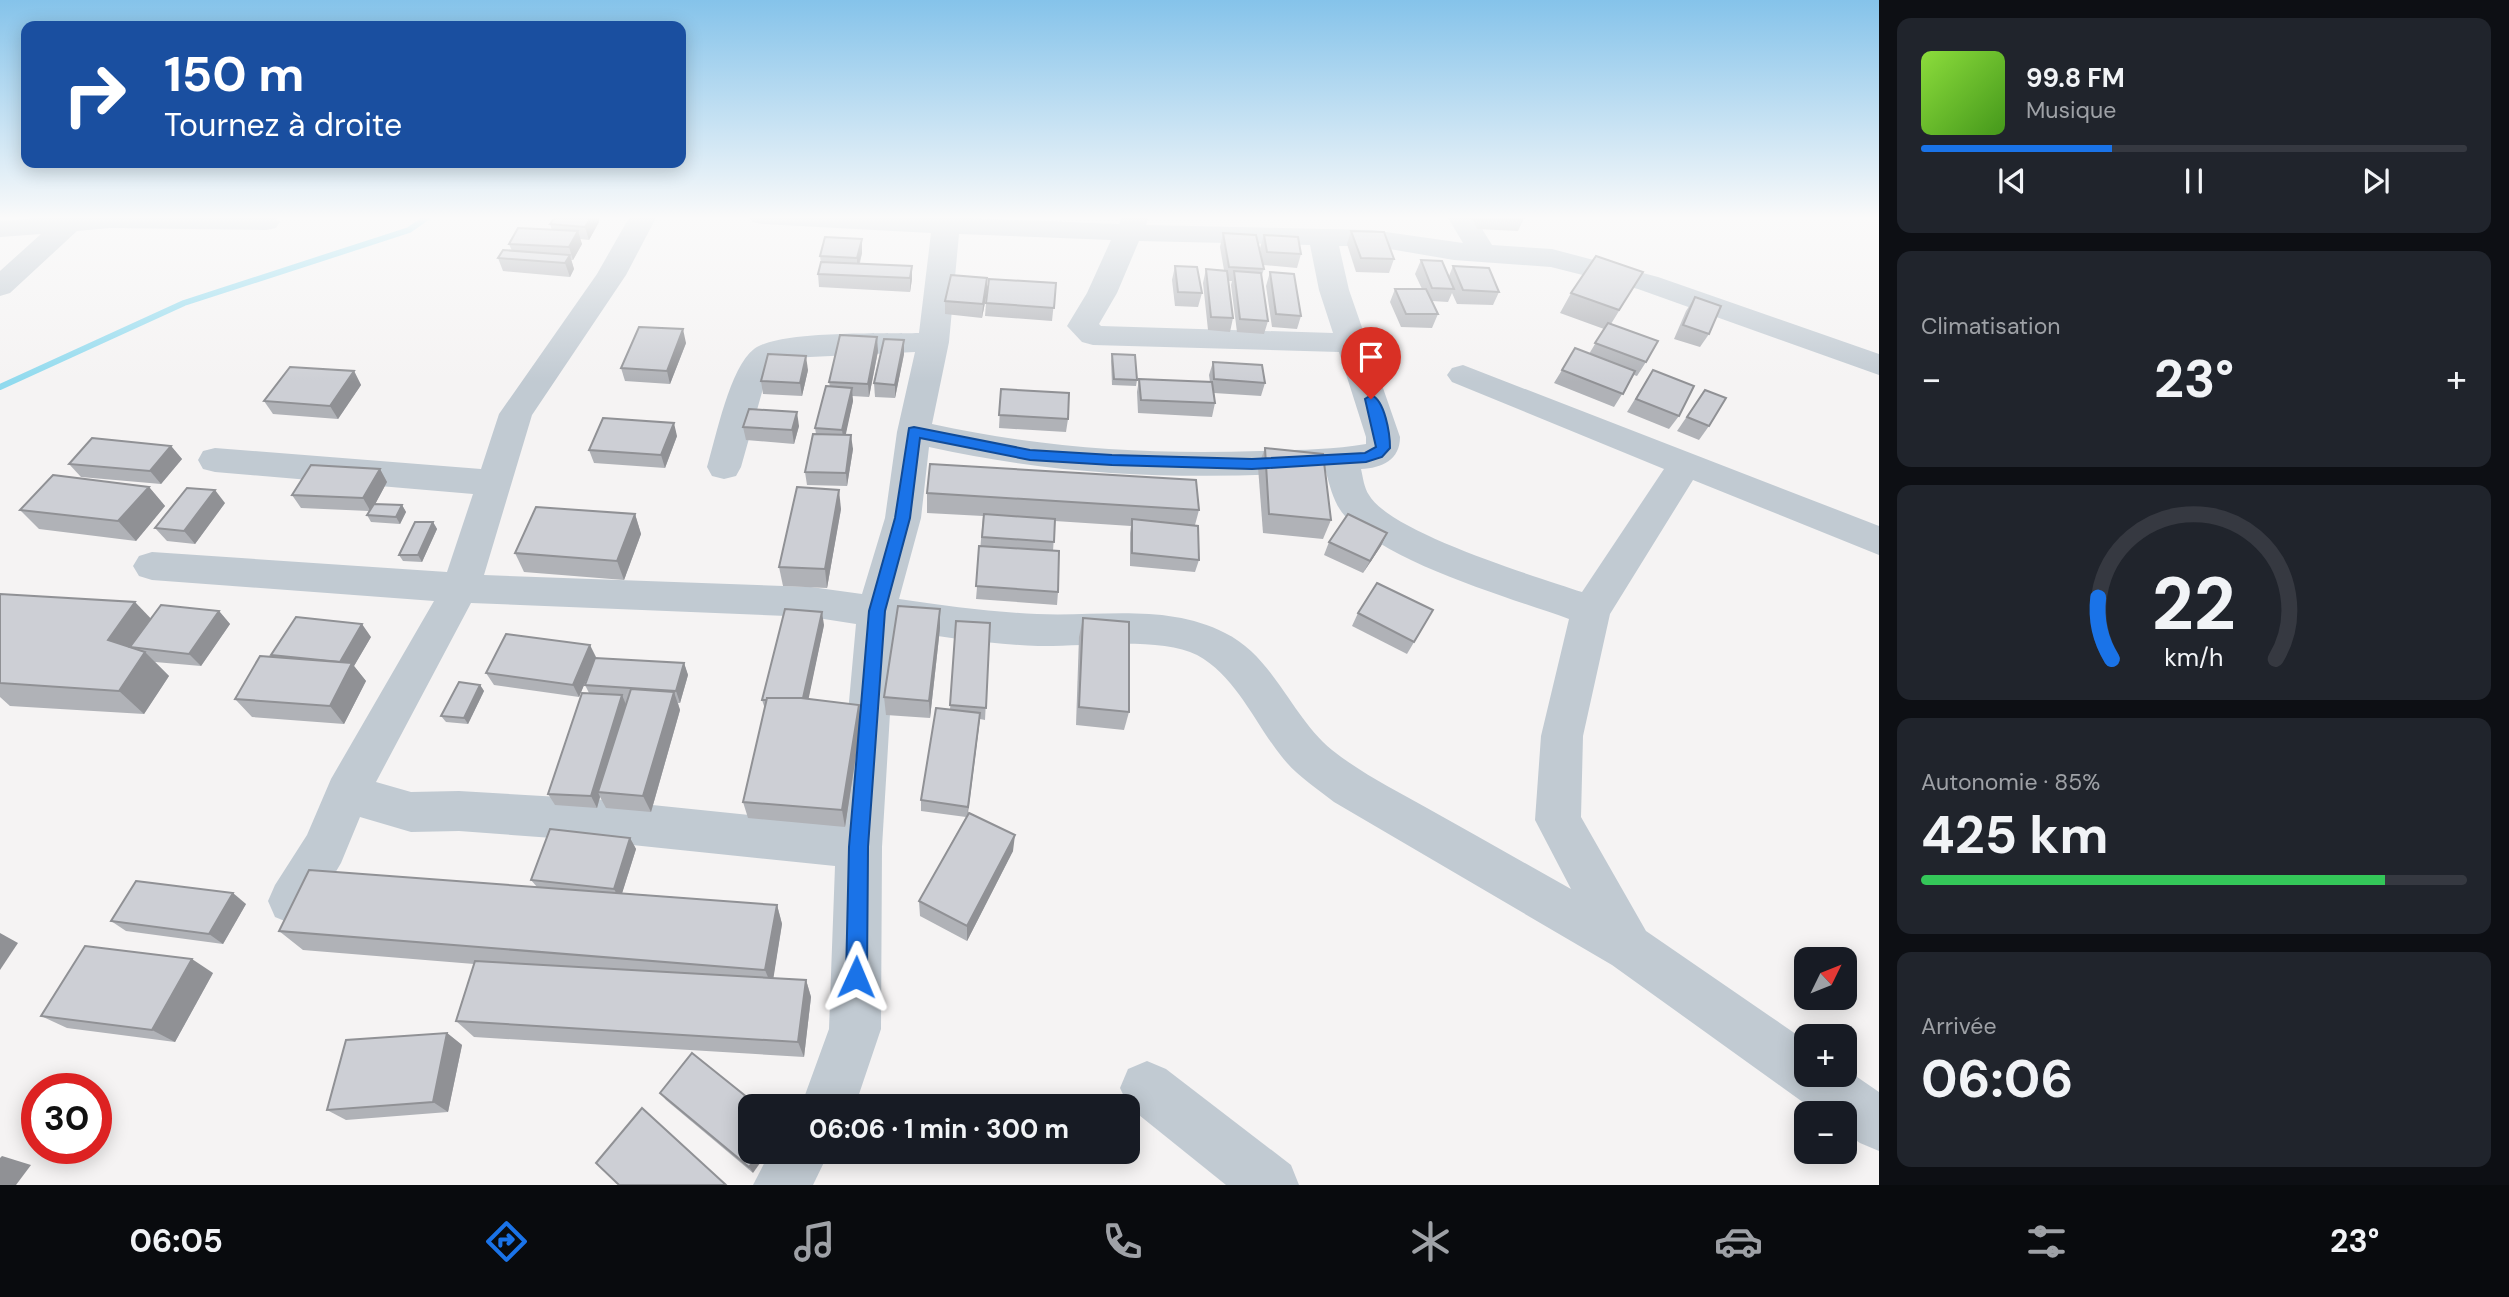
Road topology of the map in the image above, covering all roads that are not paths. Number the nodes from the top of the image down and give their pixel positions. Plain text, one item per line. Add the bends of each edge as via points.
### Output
1 (17, 271) edge
2 (613, 271) edge
3 (941, 271) edge
4 (1111, 271) edge
5 (1330, 271) edge
6 (1608, 271) edge
7 (0, 287) edge
8 (933, 342) junction
9 (1353, 343) junction
10 (1879, 365) edge
11 (1463, 375) dead end
12 (914, 432) junction
13 (1340, 459) junction
14 (215, 460) dead end
15 (1686, 463) junction
16 (724, 467) dead end
17 (494, 483) junction
18 (1879, 541) edge
19 (152, 566) dead end
20 (460, 589) junction
21 (877, 611) junction
22 (1591, 611) junction
23 (347, 793) junction
24 (859, 847) junction
25 (292, 901) edge
26 (1629, 948) junction
27 (1794, 1065) edge
28 (1826, 1087) edge
29 (1147, 1088) dead end
30 (832, 1094) edge
31 (1879, 1124) edge
32 (794, 1164) edge
33 (781, 1185) edge
34 (1271, 1185) edge

1 - 7 street
2 - 17 street via 516,414
3 - 8 street
4 - 9 street via 1082,326 1093,335
5 - 9 street
6 - 10 street
8 - 12 street
8 - 16 street via 784,348 765,356 751,377
9 - 13 street via 1383,448 1366,457
11 - 15 street
12 - 13 street via 1030,455 1174,463
12 - 21 street via 902,518
13 - 22 street via 1356,505 1388,532
14 - 17 street
15 - 18 street
15 - 22 street
17 - 20 street
19 - 20 street
20 - 21 street via 811,602
20 - 23 street
21 - 24 street
21 - 26 street via 1039,630 1170,630 1211,644 1258,688 1297,744 1350,788
22 - 26 street via 1562,736 1558,820
23 - 24 street via 411,812 594,820
23 - 25 street via 325,848
24 - 30 street via 855,1030
26 - 27 street
28 - 31 street
29 - 34 street
32 - 33 street

